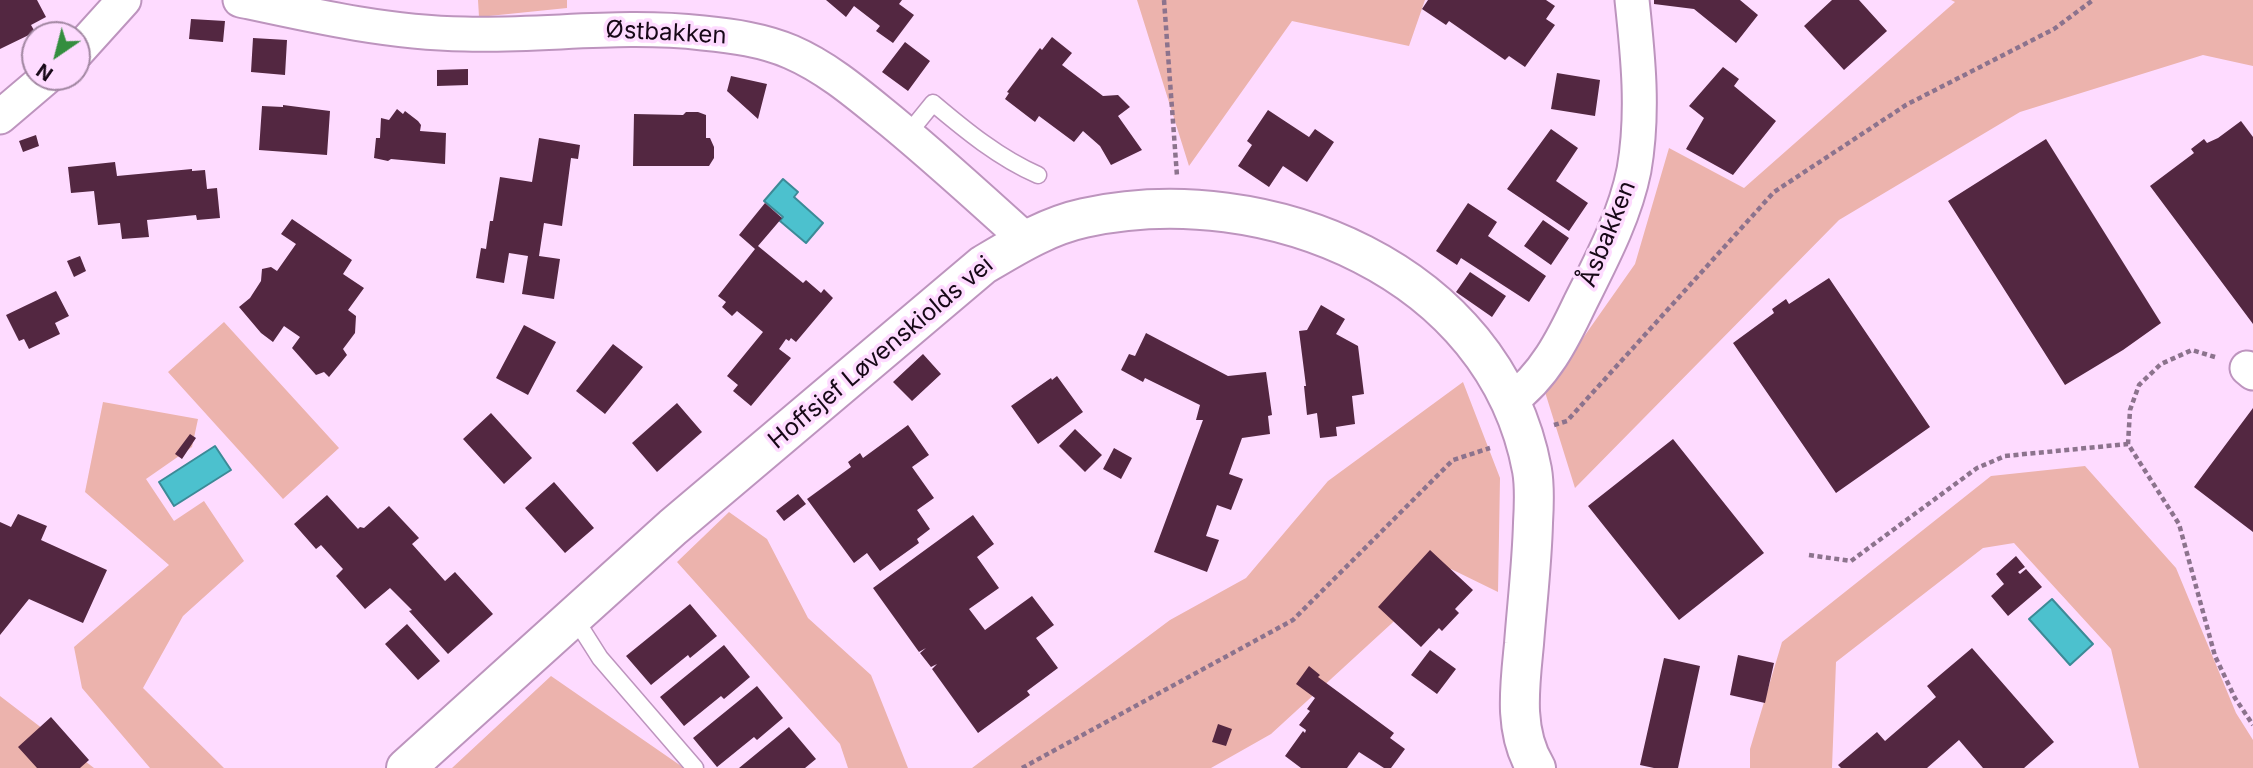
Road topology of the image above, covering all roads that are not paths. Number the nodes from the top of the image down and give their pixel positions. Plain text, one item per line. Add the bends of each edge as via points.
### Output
1 (124, 0) edge
2 (240, 0) edge
3 (1632, 0) edge
4 (91, 37) edge
5 (31, 91) edge
6 (0, 117) edge
7 (907, 135) junction
8 (1038, 175) dead end
9 (1026, 240) junction
10 (1510, 401) junction
11 (574, 617) junction
12 (1532, 767) edge
13 (406, 768) edge
14 (695, 768) edge

1 - 4 street
2 - 7 street, Østbakken via 405,30 466,34 664,28 727,35 761,42 820,67
3 - 10 street, Åsbakken via 1640,94 1633,172 1604,253 1567,330 1536,378
5 - 6 street
7 - 8 lane via 933,103 962,128
7 - 9 street, Østbakken
9 - 10 street, Hoffsjef Løvenskiolds vei via 1083,218 1179,209 1296,226 1374,260 1452,318 1479,349
9 - 11 street, Hoffsjef Løvenskiolds vei via 952,289
10 - 12 street, Hoffsjef Løvenskiolds vei via 1533,473 1532,558 1520,683 1520,720
11 - 13 street, Hoffsjef Løvenskiolds vei
11 - 14 lane via 600,658

